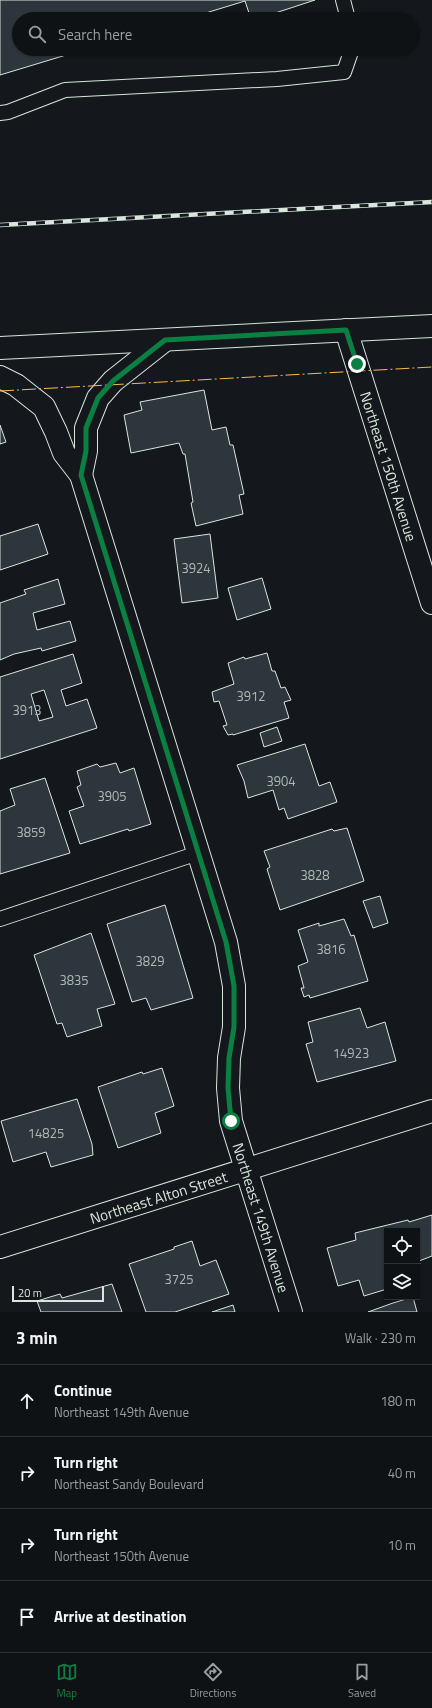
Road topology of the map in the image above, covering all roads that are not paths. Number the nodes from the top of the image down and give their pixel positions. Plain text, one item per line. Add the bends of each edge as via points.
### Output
1 (343, 0) edge
2 (346, 12) edge
3 (350, 56) edge
4 (0, 113) edge
5 (432, 326) edge
6 (346, 330) junction
7 (165, 340) junction
8 (0, 348) edge
9 (0, 377) edge
10 (81, 475) junction
11 (432, 603) edge
12 (198, 853) junction
13 (0, 919) edge
14 (432, 1111) edge
15 (245, 1170) junction
16 (0, 1247) edge
17 (291, 1312) edge

1 - 2 lane
3 - 4 lane via 344,72 277,79 65,90
5 - 6 street
6 - 7 street
6 - 11 street, Northeast 150th Avenue
7 - 8 street
7 - 10 street, Northeast 149th Avenue via 113,381 98,398 86,428 86,451
9 - 10 street, Northeast 149th Avenue via 16,385 44,407 64,453
10 - 12 street, Northeast 149th Avenue
12 - 13 lane
12 - 15 street, Northeast 149th Avenue via 226,942 234,986 234,1027 228,1088 231,1121
14 - 15 street, Northeast Alton Street
15 - 16 street, Northeast Alton Street
15 - 17 street, Northeast 149th Avenue

